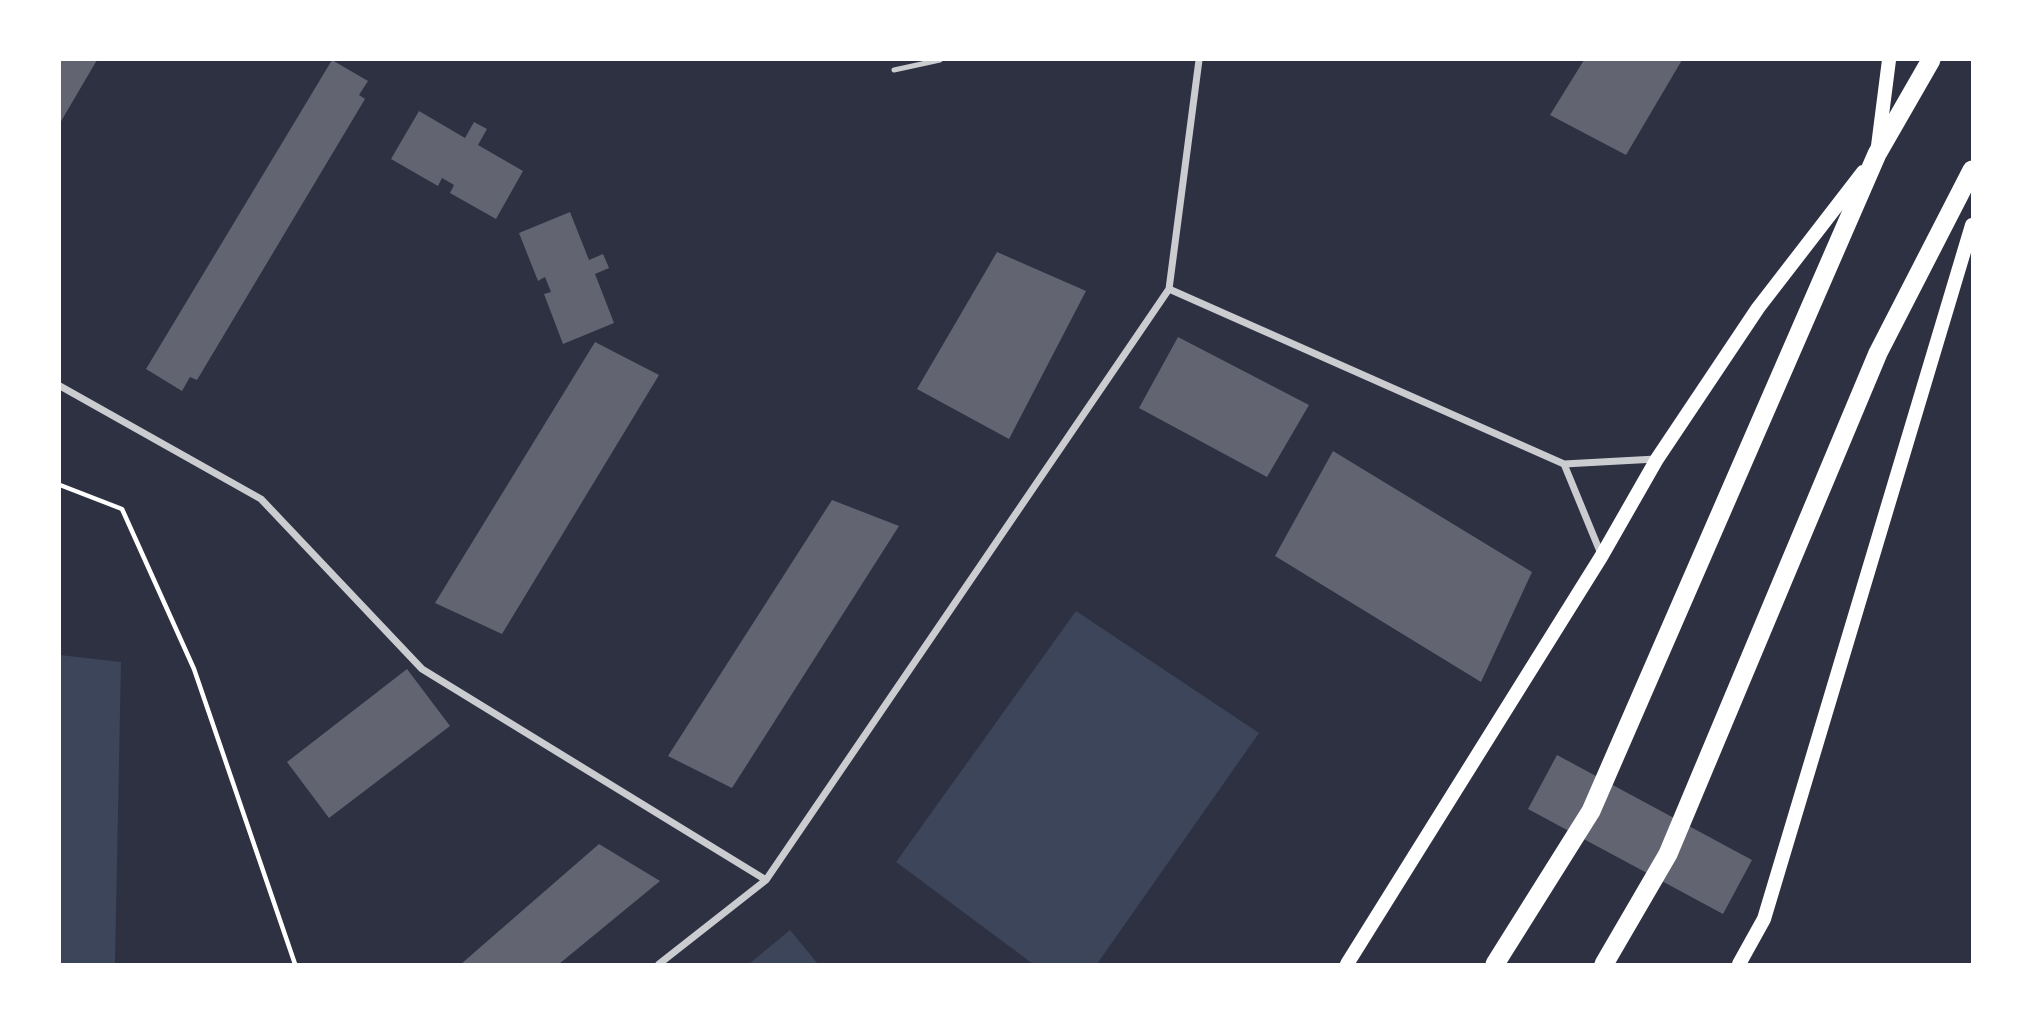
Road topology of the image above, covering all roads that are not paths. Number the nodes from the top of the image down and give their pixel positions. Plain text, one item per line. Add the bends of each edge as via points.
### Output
1 (940, 60) edge
2 (1199, 60) edge
3 (1889, 60) edge
4 (1931, 60) edge
5 (894, 70) dead end
6 (1877, 154) junction
7 (1972, 170) edge
8 (1972, 225) edge
9 (1169, 289) junction
10 (60, 386) edge
11 (1657, 459) junction
12 (1564, 464) junction
13 (1601, 556) junction
14 (766, 880) junction
15 (659, 964) edge
16 (1347, 964) edge
17 (1495, 964) edge
18 (1604, 964) edge
19 (1739, 964) edge

1 - 5 lane
2 - 9 street
3 - 6 main road
4 - 6 highway
6 - 11 main road via 1758,308
6 - 17 highway via 1591,811
7 - 18 highway via 1878,353 1668,854
8 - 19 main road via 1764,919
9 - 12 street
9 - 14 street
10 - 14 street via 261,499 422,669
11 - 12 street
11 - 13 main road
12 - 13 street
13 - 16 main road
14 - 15 street

